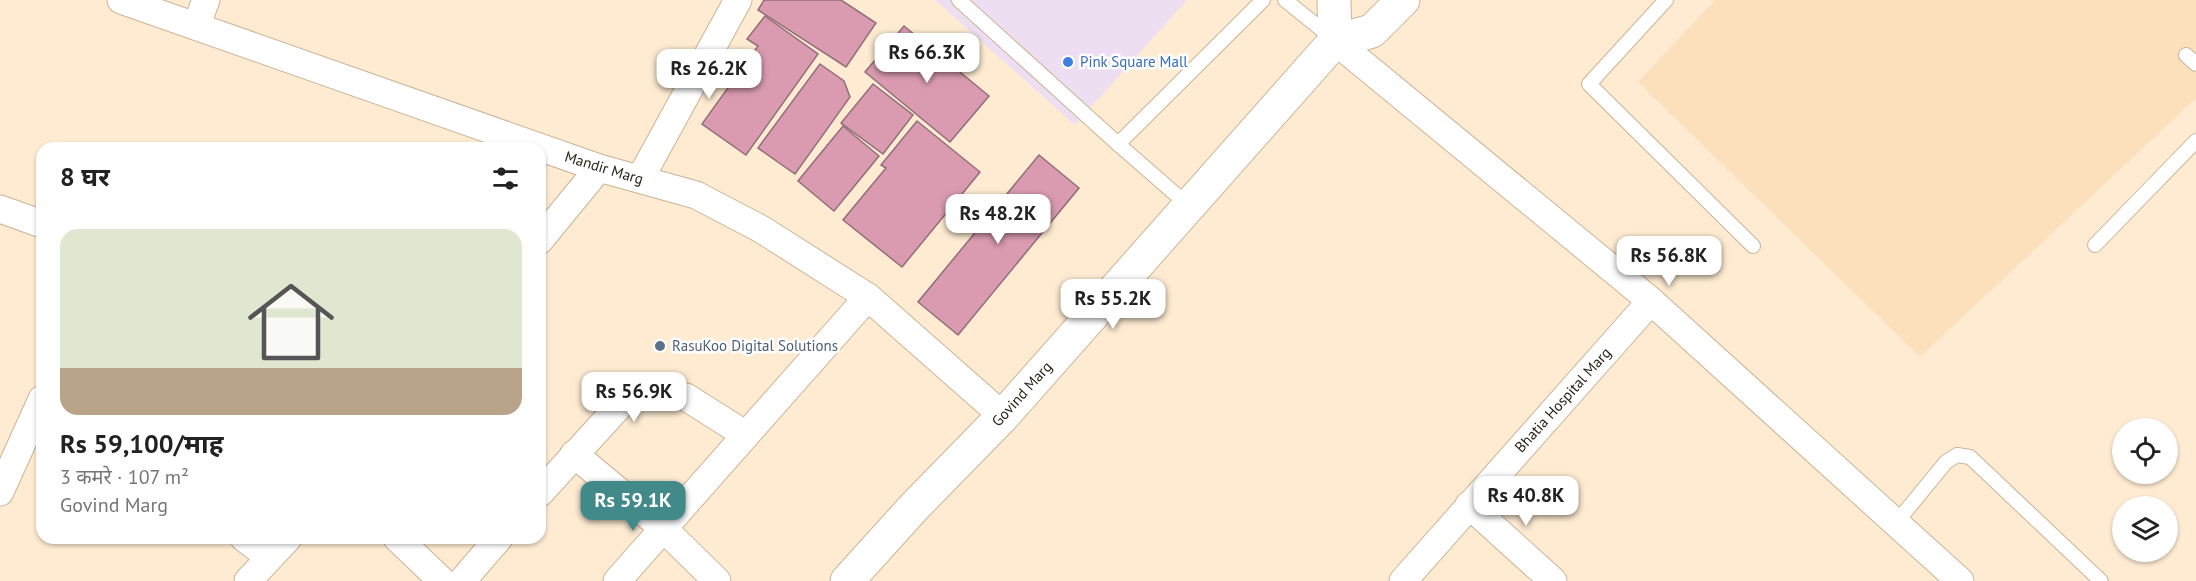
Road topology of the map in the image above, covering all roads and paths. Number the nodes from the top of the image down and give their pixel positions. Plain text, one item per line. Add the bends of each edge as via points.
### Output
1 (121, 0) edge
2 (206, 0) edge
3 (738, 0) edge
4 (959, 0) edge
5 (1263, 0) edge
6 (1285, 0) edge
7 (1334, 0) edge
8 (1403, 0) edge
9 (1666, 0) edge
10 (196, 26) junction
11 (1335, 41) junction
12 (2196, 141) edge
13 (524, 142) edge
14 (1118, 144) junction
15 (546, 150) edge
16 (598, 168) junction
17 (640, 179) junction
18 (1189, 206) junction
19 (0, 209) edge
20 (36, 223) edge
21 (546, 233) edge
22 (2095, 245) dead end
23 (1754, 246) dead end
24 (868, 297) junction
25 (1652, 301) junction
26 (36, 412) edge
27 (1003, 416) junction
28 (746, 435) junction
29 (574, 454) junction
30 (546, 486) edge
31 (0, 492) edge
32 (1469, 506) junction
33 (1896, 523) junction
34 (664, 529) junction
35 (403, 544) edge
36 (494, 544) edge
37 (279, 548) edge
38 (248, 581) edge
39 (442, 581) edge
40 (462, 581) edge
41 (617, 581) edge
42 (717, 581) edge
43 (847, 581) edge
44 (1403, 581) edge
45 (1553, 581) edge
46 (1960, 581) edge
47 (2101, 581) edge

1 - 10 street, Mandir Marg
2 - 10 street
3 - 17 street
4 - 14 lane
5 - 14 lane
6 - 11 lane
7 - 11 street
8 - 11 street via 1372,31
9 - 23 lane via 1589,84
10 - 13 street, Mandir Marg
11 - 18 street, Govind Marg
11 - 25 street
12 - 22 lane
14 - 18 lane
15 - 16 street, Mandir Marg
16 - 17 street, Mandir Marg
16 - 21 street
17 - 24 street, Mandir Marg via 705,200 761,229
18 - 27 street, Govind Marg
19 - 20 street
24 - 27 street, Mandir Marg
24 - 28 street
25 - 32 street, Bhatia Hospital Marg
25 - 33 street
26 - 31 street
27 - 43 street, Govind Marg
28 - 29 street via 686,397 643,389 621,404
28 - 34 street
29 - 30 street
29 - 34 street
32 - 44 street, Bhatia Hospital Marg
32 - 45 street
33 - 46 street
33 - 47 lane via 1946,462 1957,455 1970,457
34 - 41 street
34 - 42 street
35 - 39 street
36 - 40 street
37 - 38 street

